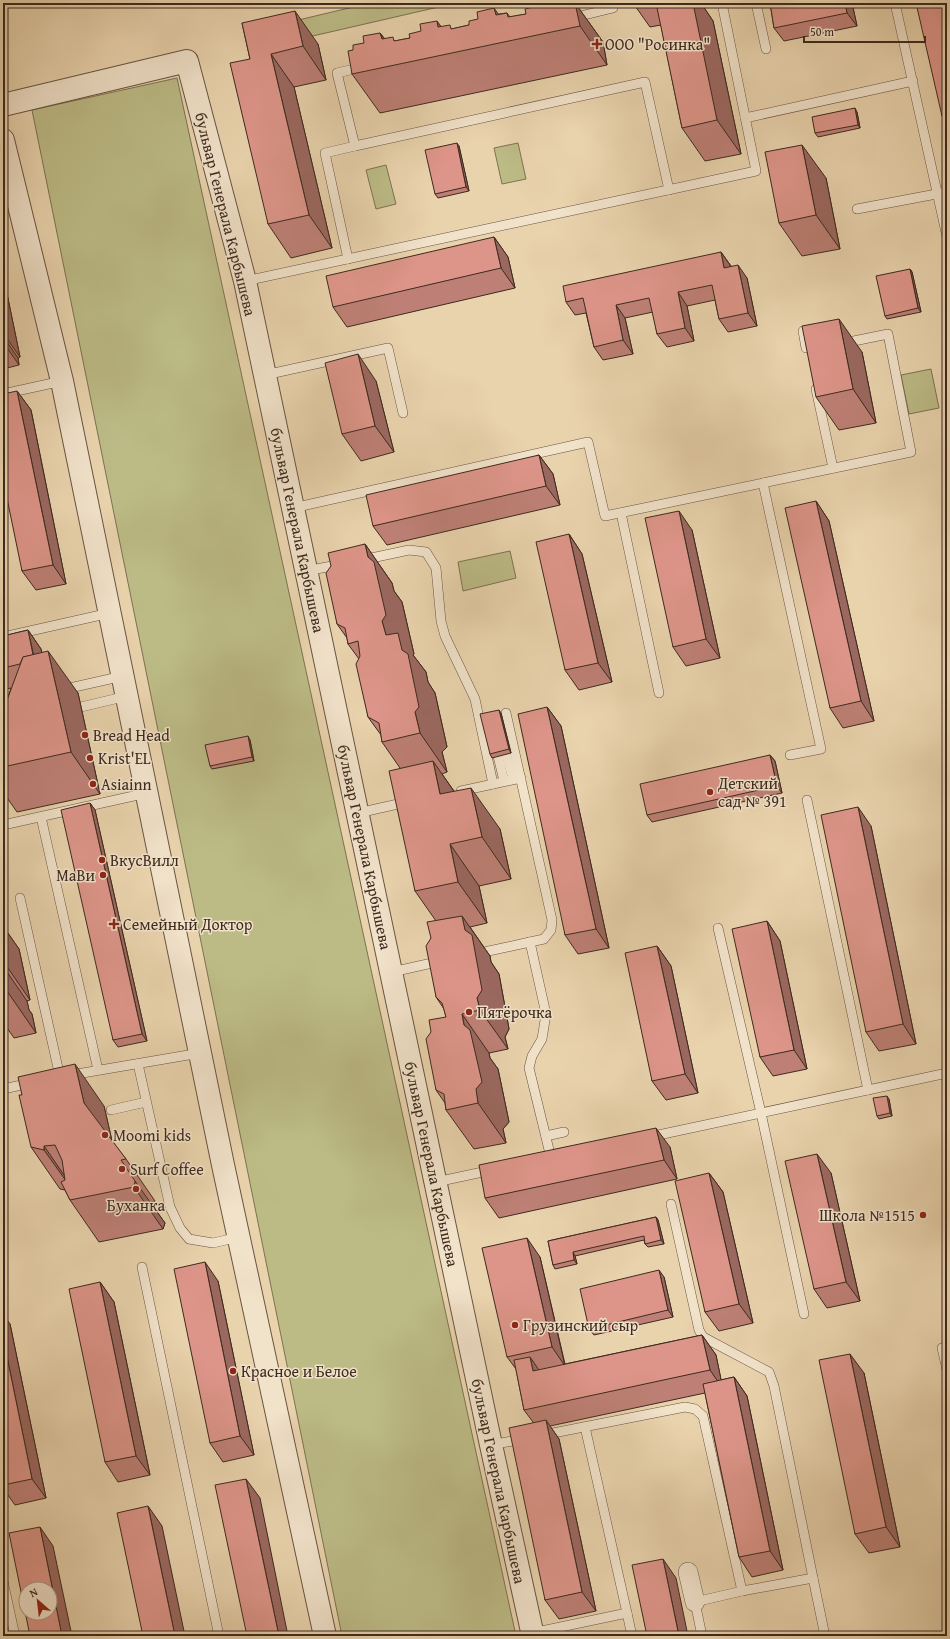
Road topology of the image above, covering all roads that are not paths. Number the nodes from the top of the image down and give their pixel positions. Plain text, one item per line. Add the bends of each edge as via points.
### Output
1 (722, 3) edge
2 (756, 3) edge
3 (895, 3) edge
4 (613, 8) dead end
5 (559, 21) edge
6 (766, 49) dead end
7 (376, 64) edge
8 (913, 81) junction
9 (3, 104) edge
10 (745, 118) junction
11 (3, 140) edge
12 (354, 146) junction
13 (669, 190) junction
14 (947, 192) edge
15 (938, 194) junction
16 (857, 210) dead end
17 (947, 237) edge
18 (348, 259) junction
19 (245, 281) junction
20 (803, 332) edge
21 (836, 345) edge
22 (810, 353) edge
23 (265, 375) junction
24 (62, 381) junction
25 (814, 382) edge
26 (3, 394) edge
27 (404, 413) dead end
28 (833, 468) junction
29 (763, 483) junction
30 (293, 508) junction
31 (621, 513) junction
32 (306, 572) junction
33 (110, 613) junction
34 (3, 637) edge
35 (125, 686) junction
36 (50, 692) edge
37 (659, 693) dead end
38 (81, 707) dead end
39 (506, 713) dead end
40 (502, 755) edge
41 (790, 755) dead end
42 (513, 779) junction
43 (493, 784) junction
44 (147, 793) junction
45 (449, 793) edge
46 (419, 800) edge
47 (807, 800) dead end
48 (358, 813) junction
49 (41, 816) junction
50 (3, 825) edge
51 (20, 898) dead end
52 (718, 928) dead end
53 (530, 942) junction
54 (462, 957) edge
55 (447, 960) edge
56 (392, 972) junction
57 (200, 1053) junction
58 (138, 1064) junction
59 (98, 1070) junction
60 (947, 1073) edge
61 (40, 1082) edge
62 (3, 1089) edge
63 (868, 1090) junction
64 (146, 1102) junction
65 (111, 1110) dead end
66 (761, 1113) junction
67 (564, 1132) dead end
68 (546, 1136) junction
69 (640, 1138) edge
70 (561, 1155) edge
71 (503, 1168) edge
72 (436, 1182) junction
73 (671, 1204) dead end
74 (239, 1237) junction
75 (142, 1267) dead end
76 (804, 1314) dead end
77 (942, 1348) dead end
78 (947, 1370) edge
79 (585, 1427) junction
80 (491, 1445) junction
81 (688, 1572) dead end
82 (813, 1578) junction
83 (3, 1582) edge
84 (742, 1592) junction
85 (695, 1602) junction
86 (627, 1613) junction
87 (532, 1635) edge
88 (15, 1636) edge
89 (219, 1636) edge
90 (325, 1636) edge
91 (632, 1636) edge
92 (702, 1636) edge
93 (825, 1636) edge

1 - 10 lane
2 - 6 lane
3 - 8 lane
4 - 5 lane
7 - 12 lane via 337,73
8 - 10 lane
8 - 15 lane
9 - 19 street, бульвар Генерала Карбышева via 187,61
10 - 13 lane via 756,171
11 - 24 street
12 - 13 lane via 645,82
12 - 18 lane via 325,153
13 - 18 lane
14 - 15 lane
15 - 16 lane
15 - 17 lane
18 - 19 lane
19 - 23 street, бульвар Генерала Карбышева
20 - 22 lane
21 - 28 lane via 888,334 911,452
23 - 27 lane via 388,348
23 - 30 street, бульвар Генерала Карбышева
24 - 26 lane
24 - 33 street
25 - 28 lane
28 - 29 lane
29 - 31 lane
29 - 41 lane via 821,749
30 - 31 lane via 588,442 606,516
30 - 32 street, бульвар Генерала Карбышева
31 - 37 lane
32 - 43 lane via 409,550 426,552 436,568 444,636 475,699
32 - 48 street, бульвар Генерала Карбышева
33 - 34 lane
33 - 35 street
35 - 36 lane
35 - 38 lane
35 - 44 street
39 - 42 lane
40 - 42 lane
42 - 43 lane
42 - 53 lane via 552,920 551,930 544,939
43 - 45 lane
44 - 49 lane
44 - 57 street
46 - 48 lane
47 - 63 lane
48 - 56 street, бульвар Генерала Карбышева
49 - 50 lane
49 - 59 lane
51 - 59 lane via 57,1078
52 - 66 lane
53 - 54 lane
53 - 68 lane via 546,1014 542,1039 532,1056 529,1068
55 - 56 lane
56 - 72 street, бульвар Генерала Карбышева
57 - 58 lane
57 - 74 street
58 - 59 lane
58 - 64 lane
60 - 63 lane
61 - 62 lane
63 - 66 lane
64 - 65 lane
64 - 74 lane via 170,1207 180,1228 189,1239 213,1243
66 - 69 lane
66 - 76 lane
67 - 68 lane
68 - 70 lane via 548,1158
71 - 72 lane
72 - 80 street, бульвар Генерала Карбышева
73 - 82 lane via 699,1330 703,1337 769,1372
74 - 90 street
75 - 89 lane
77 - 78 lane
79 - 80 lane
79 - 84 lane via 685,1407 695,1409 702,1416
79 - 86 lane
80 - 87 street, бульвар Генерала Карбышева
81 - 85 street
82 - 84 lane
82 - 93 lane
83 - 88 lane
84 - 85 lane
85 - 92 lane
86 - 87 lane
86 - 91 lane

